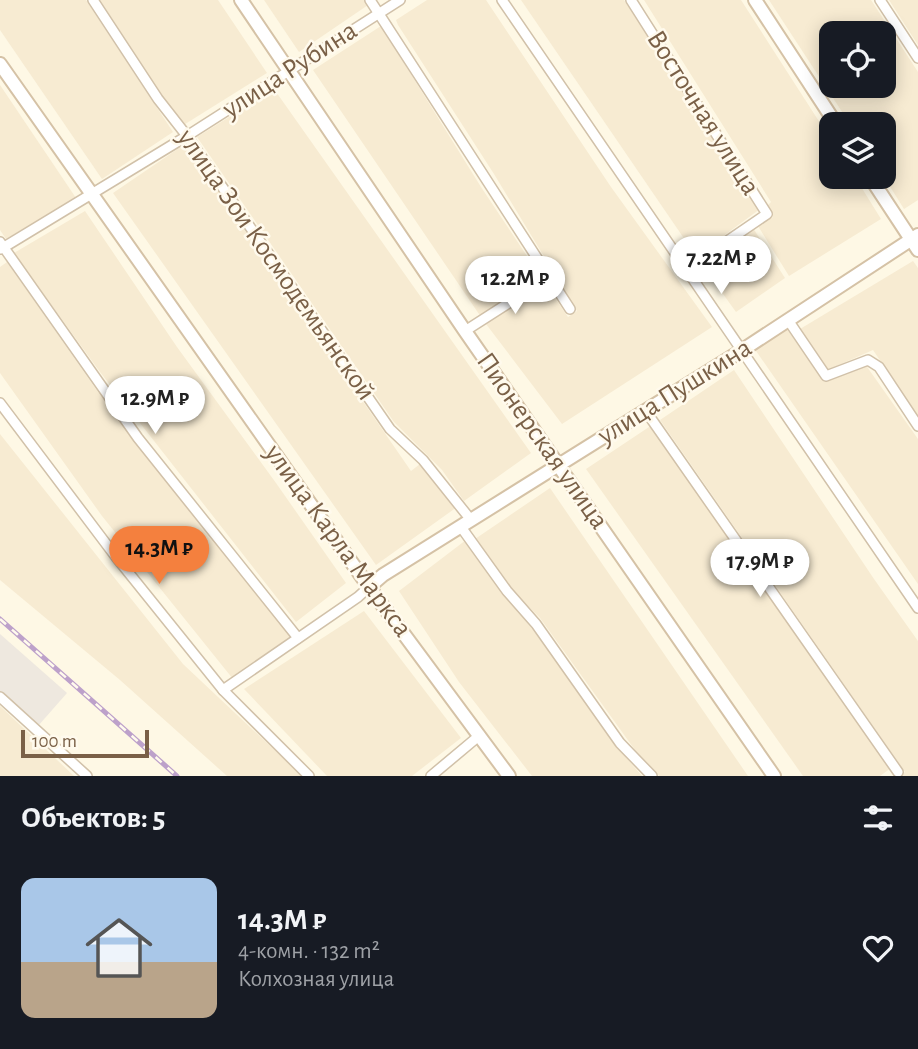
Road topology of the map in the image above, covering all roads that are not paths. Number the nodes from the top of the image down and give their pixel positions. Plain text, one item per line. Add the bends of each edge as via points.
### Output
1 (93, 0) edge
2 (241, 0) edge
3 (370, 0) edge
4 (400, 0) edge
5 (502, 0) edge
6 (631, 0) edge
7 (755, 0) edge
8 (880, 0) edge
9 (380, 13) junction
10 (918, 58) edge
11 (0, 64) edge
12 (289, 71) junction
13 (828, 112) edge
14 (187, 136) junction
15 (879, 189) edge
16 (92, 195) junction
17 (916, 241) edge
18 (1, 247) edge
19 (685, 270) junction
20 (549, 277) junction
21 (570, 309) dead end
22 (788, 320) junction
23 (465, 331) junction
24 (741, 351) junction
25 (0, 403) edge
26 (645, 410) junction
27 (918, 426) edge
28 (559, 464) junction
29 (466, 523) junction
30 (369, 587) junction
31 (918, 608) edge
32 (298, 638) junction
33 (223, 690) junction
34 (0, 697) edge
35 (480, 735) junction
36 (898, 772) dead end
37 (87, 776) edge
38 (309, 776) edge
39 (431, 776) edge
40 (509, 776) edge
41 (652, 776) edge
42 (774, 776) edge

1 - 14 street, улица Зои Космодемьянской
2 - 12 street, Пионерская улица
3 - 9 street
4 - 9 street, улица Рубина
5 - 19 street
6 - 19 street, Восточная улица via 767,214
7 - 13 street
8 - 10 street
9 - 12 street, улица Рубина
9 - 20 street
11 - 16 street, улица Карла Маркса
12 - 14 street, улица Рубина
12 - 23 street, Пионерская улица
14 - 16 street, улица Рубина
14 - 29 street, улица Зои Космодемьянской via 390,429 423,460
15 - 17 street
16 - 18 street, улица Рубина
16 - 30 street, улица Карла Маркса
17 - 22 street, улица Пушкина
18 - 32 street via 138,438
19 - 24 street
20 - 21 street
20 - 23 street
22 - 24 street, улица Пушкина
22 - 27 street via 826,376 867,360 879,367
23 - 28 street, Пионерская улица
24 - 26 street, улица Пушкина
24 - 31 street
25 - 33 street
26 - 28 street, улица Пушкина
26 - 36 street
28 - 29 street, улица Пушкина
28 - 42 street, Пионерская улица
29 - 30 street, улица Пушкина
29 - 41 street, улица Зои Космодемьянской via 507,591 536,624 620,743
30 - 32 street, улица Пушкина
30 - 35 street, улица Карла Маркса
32 - 33 street, улица Пушкина
33 - 38 street
34 - 37 street
35 - 39 street
35 - 40 street, улица Карла Маркса

